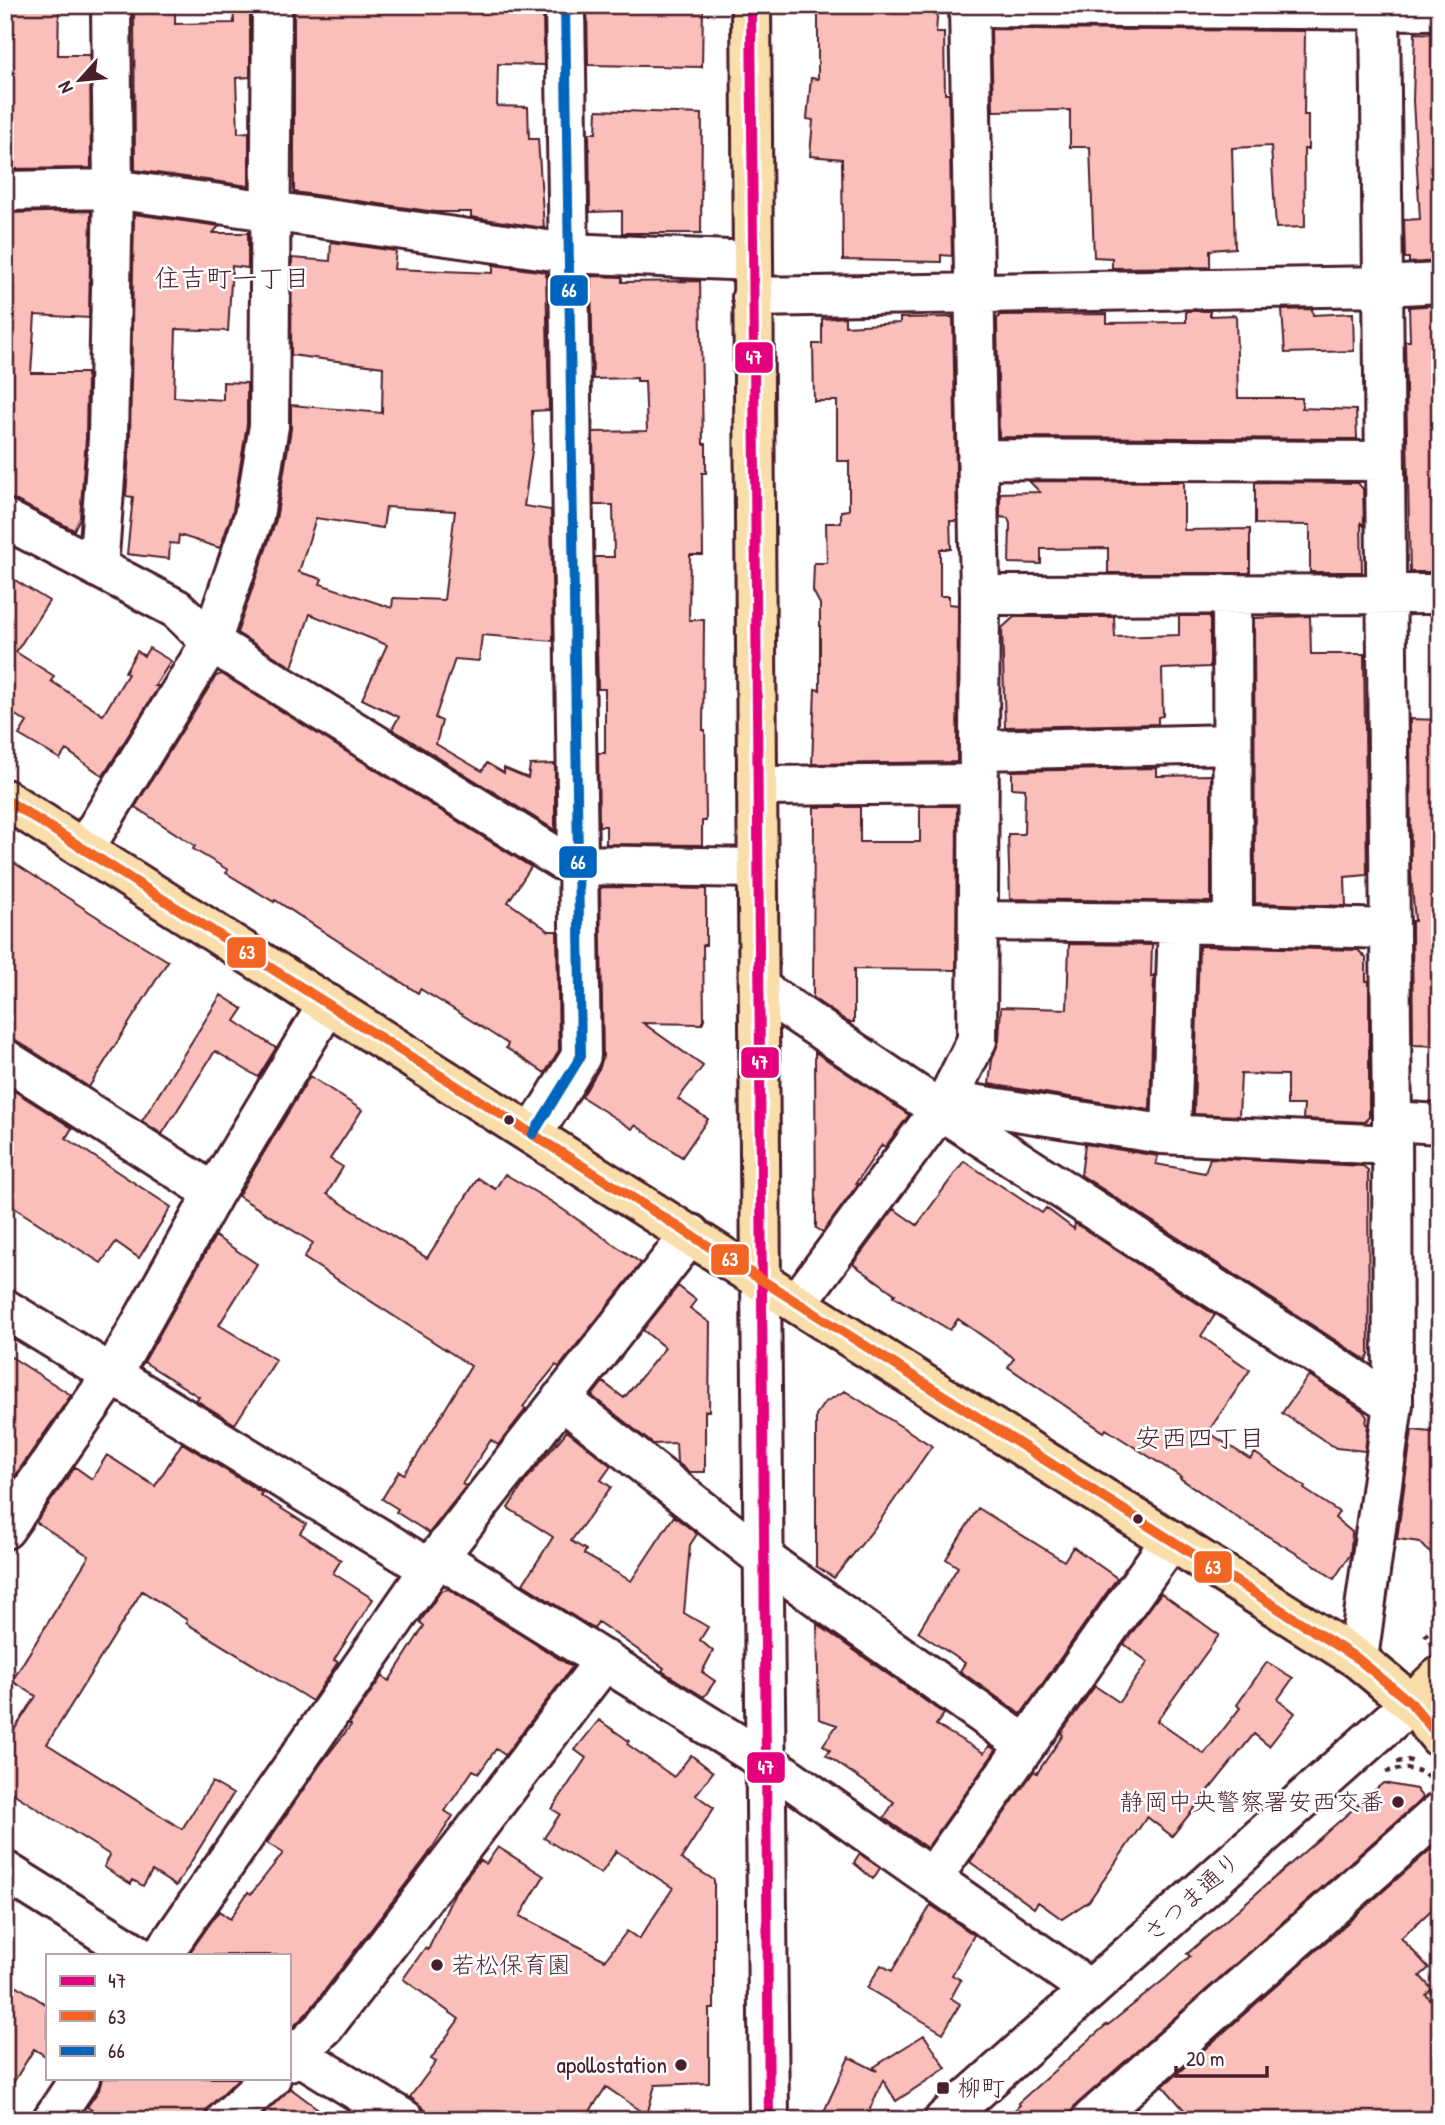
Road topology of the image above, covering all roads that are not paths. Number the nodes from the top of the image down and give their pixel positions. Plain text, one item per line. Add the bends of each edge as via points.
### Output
1 (111, 5) edge
2 (272, 5) edge
3 (565, 5) edge
4 (751, 5) edge
5 (969, 6) edge
6 (1380, 7) edge
7 (1440, 10) edge
8 (113, 189) junction
9 (5, 191) edge
10 (272, 213) junction
11 (568, 253) junction
12 (752, 279) junction
13 (1440, 282) edge
14 (1383, 286) junction
15 (973, 293) junction
16 (977, 459) junction
17 (1385, 461) junction
18 (5, 519) edge
19 (98, 568) junction
20 (1232, 594) junction
21 (1387, 594) junction
22 (1440, 594) edge
23 (980, 595) junction
24 (211, 642) junction
25 (1232, 744) junction
26 (979, 767) junction
27 (757, 786) junction
28 (5, 799) edge
29 (84, 849) junction
30 (579, 865) junction
31 (758, 868) junction
32 (979, 922) junction
33 (1178, 923) junction
34 (1233, 925) junction
35 (1390, 929) junction
36 (759, 988) junction
37 (328, 1004) junction
38 (5, 1059) edge
39 (943, 1105) junction
40 (1440, 1124) edge
41 (1392, 1133) junction
42 (533, 1134) junction
43 (1171, 1134) junction
44 (214, 1193) junction
45 (691, 1234) junction
46 (761, 1281) junction
47 (797, 1303) junction
48 (5, 1309) edge
49 (112, 1375) junction
50 (561, 1399) junction
51 (1393, 1404) junction
52 (5, 1529) edge
53 (1171, 1540) junction
54 (764, 1559) junction
55 (434, 1563) junction
56 (1358, 1659) junction
57 (605, 1660) junction
58 (1440, 1676) edge
59 (1410, 1703) junction
60 (1026, 1745) junction
61 (1434, 1753) edge
62 (765, 1761) junction
63 (1440, 1812) edge
64 (5, 1871) edge
65 (932, 1878) junction
66 (137, 1954) edge
67 (163, 1954) edge
68 (1089, 1989) junction
69 (290, 2057) edge
70 (290, 2062) edge
71 (79, 2080) edge
72 (266, 2080) edge
73 (946, 2119) edge
74 (52, 2120) edge
75 (226, 2120) edge
76 (405, 2120) edge
77 (769, 2120) edge
78 (1091, 2120) edge

1 - 8 street
2 - 10 street
3 - 11 street
4 - 12 main road
5 - 6 street
5 - 15 street
6 - 7 street
6 - 14 street
8 - 9 street
8 - 10 street
8 - 19 street via 108,439
10 - 11 street
10 - 24 street via 269,425 254,516
11 - 12 street
11 - 30 street
12 - 15 street
12 - 27 main road
13 - 14 street
14 - 15 street
14 - 17 street
15 - 16 street
16 - 17 street
16 - 23 street
17 - 21 street
18 - 19 street
19 - 24 street via 177,609
20 - 21 street
20 - 23 street
20 - 25 street
21 - 22 street
21 - 35 street
23 - 26 street
24 - 29 street
24 - 30 street via 561,860
25 - 26 street
25 - 34 street
26 - 27 street
26 - 32 street
27 - 31 main road
28 - 29 main road
29 - 37 main road
30 - 31 street
30 - 42 street via 581,1056
31 - 36 main road
32 - 33 street
32 - 39 street via 977,1040
33 - 34 street
33 - 43 street
34 - 35 street
35 - 41 street
36 - 39 street
36 - 46 main road
37 - 42 main road
37 - 44 street
38 - 44 street
39 - 43 street
39 - 47 street
39 - 51 street
40 - 41 street
41 - 43 street
41 - 51 street
42 - 45 main road
44 - 49 street
45 - 46 main road
45 - 50 street
46 - 47 main road
46 - 54 street
47 - 53 main road
48 - 49 street
49 - 52 street
49 - 55 street
50 - 54 street
50 - 55 street
51 - 56 street
53 - 56 main road
53 - 60 street
54 - 60 street
54 - 62 street
55 - 57 street
55 - 67 street
56 - 59 main road
57 - 62 street
57 - 69 street via 325,2026
58 - 59 main road, さつま通り
59 - 61 main road
59 - 68 street, さつま通り
60 - 65 street
62 - 65 street
62 - 77 street
63 - 78 street
64 - 66 street
65 - 68 street
68 - 73 street, さつま通り
70 - 76 street
71 - 74 street
72 - 75 street

